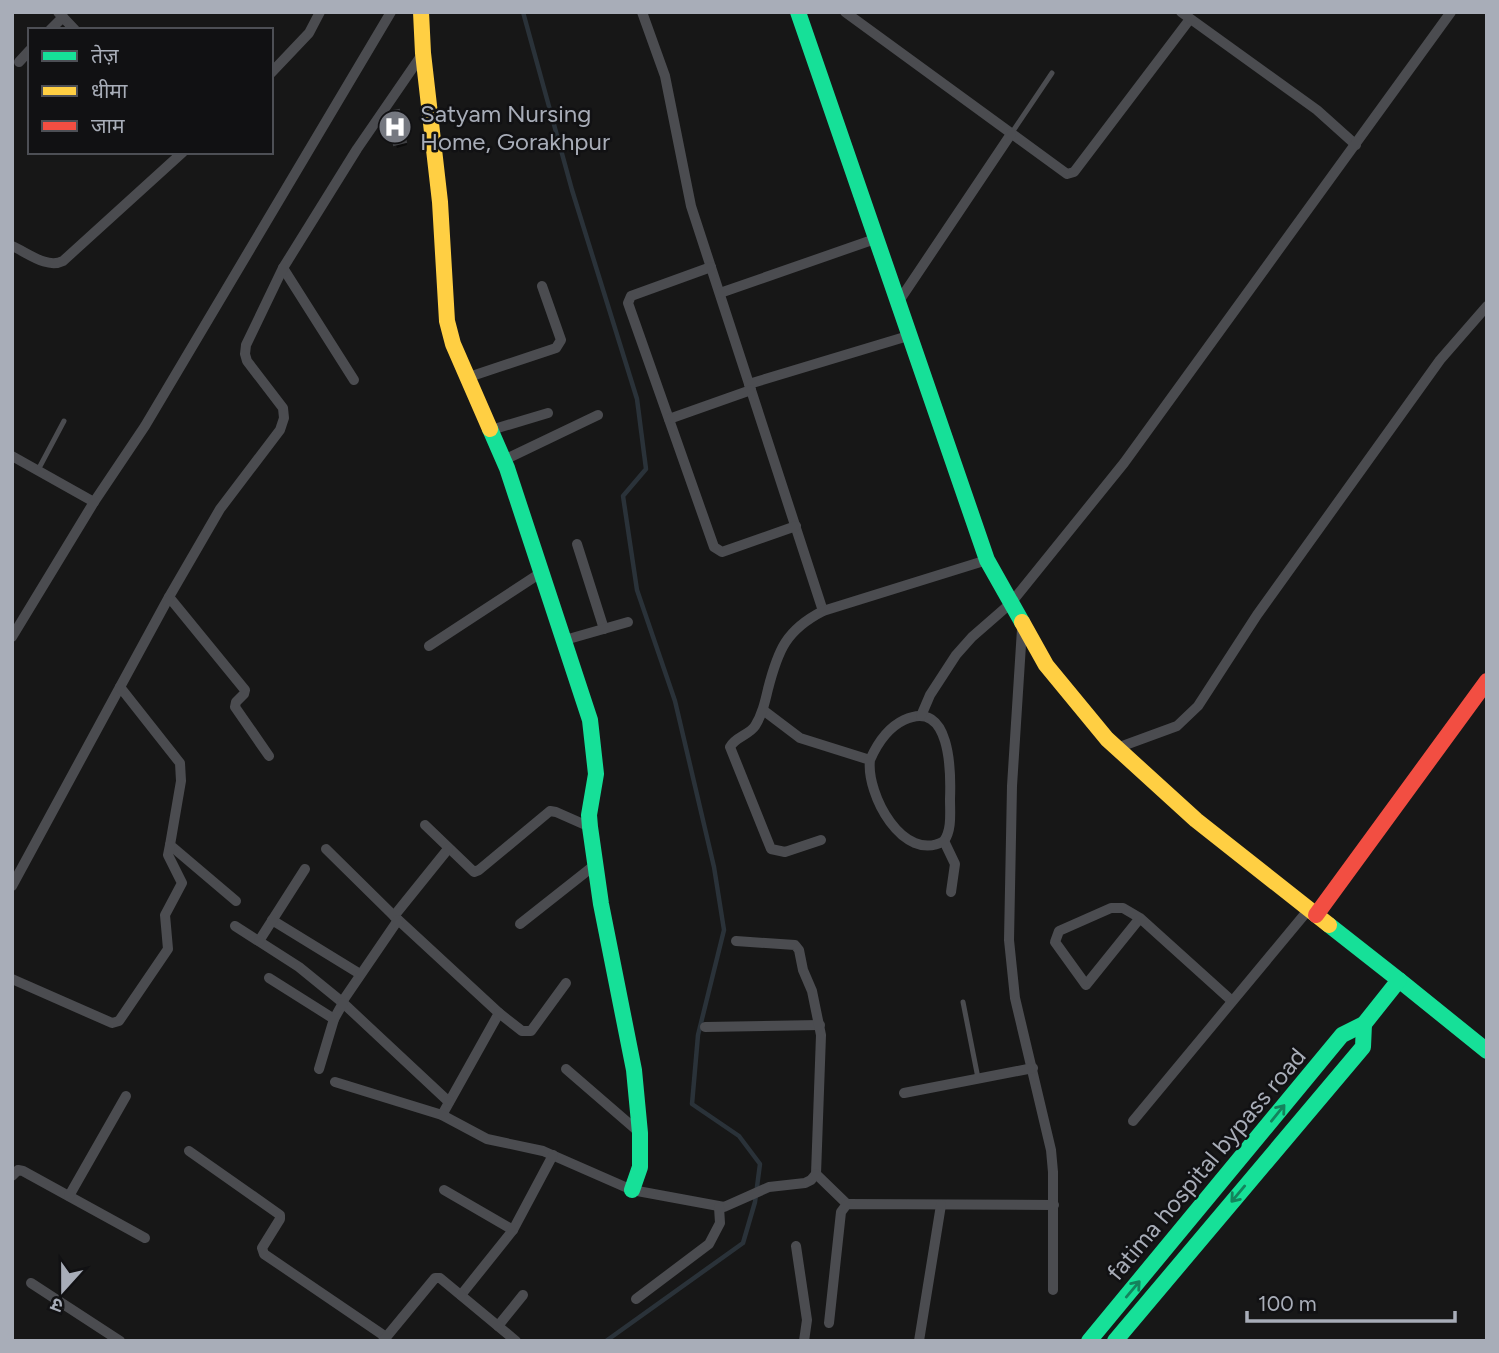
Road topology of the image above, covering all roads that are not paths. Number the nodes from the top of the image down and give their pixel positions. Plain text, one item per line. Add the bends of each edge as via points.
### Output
1 (320, 12) edge
2 (391, 12) edge
3 (421, 12) edge
4 (642, 12) edge
5 (797, 12) edge
6 (845, 12) edge
7 (1451, 12) edge
8 (61, 15) edge
9 (1186, 16) edge
10 (73, 28) edge
11 (28, 53) edge
12 (423, 53) junction
13 (19, 62) dead end
14 (273, 71) edge
15 (1052, 73) dead end
16 (1011, 135) junction
17 (1356, 145) junction
18 (180, 154) edge
19 (875, 239) junction
20 (12, 246) edge
21 (711, 267) junction
22 (283, 268) junction
23 (542, 286) dead end
24 (720, 293) junction
25 (897, 304) junction
26 (1487, 306) edge
27 (908, 336) junction
28 (468, 377) junction
29 (354, 380) dead end
30 (750, 387) junction
31 (548, 413) dead end
32 (598, 415) dead end
33 (669, 419) junction
34 (64, 421) dead end
35 (491, 430) junction
36 (12, 456) edge
37 (504, 460) junction
38 (38, 470) junction
39 (94, 502) junction
40 (796, 527) junction
41 (577, 544) dead end
42 (986, 560) junction
43 (542, 572) junction
44 (169, 597) junction
45 (1011, 603) junction
46 (823, 611) junction
47 (628, 622) dead end
48 (1022, 623) junction
49 (604, 629) junction
50 (12, 637) edge
51 (565, 640) junction
52 (429, 646) dead end
53 (1487, 681) edge
54 (120, 687) junction
55 (763, 709) junction
56 (921, 716) junction
57 (1116, 748) junction
58 (269, 756) dead end
59 (870, 760) junction
60 (425, 825) dead end
61 (590, 827) junction
62 (821, 840) dead end
63 (944, 841) junction
64 (170, 845) junction
65 (326, 849) dead end
66 (448, 849) junction
67 (596, 864) junction
68 (305, 869) dead end
69 (12, 886) edge
70 (951, 892) dead end
71 (236, 901) dead end
72 (1312, 912) junction
73 (396, 918) junction
74 (1140, 918) junction
75 (272, 920) junction
76 (520, 924) dead end
77 (236, 926) dead end
78 (736, 941) dead end
79 (259, 942) junction
80 (360, 974) junction
81 (269, 978) dead end
82 (12, 979) edge
83 (1399, 981) junction
84 (566, 983) dead end
85 (1232, 1001) junction
86 (963, 1002) dead end
87 (342, 1003) junction
88 (499, 1013) junction
89 (334, 1019) junction
90 (1364, 1024) junction
91 (820, 1026) junction
92 (705, 1027) dead end
93 (1487, 1051) edge
94 (1032, 1068) junction
95 (319, 1069) dead end
96 (566, 1069) dead end
97 (978, 1079) junction
98 (335, 1082) dead end
99 (904, 1093) dead end
100 (126, 1096) dead end
101 (449, 1102) junction
102 (442, 1115) junction
103 (1133, 1121) dead end
104 (640, 1133) junction
105 (189, 1151) dead end
106 (552, 1156) junction
107 (816, 1174) junction
108 (12, 1176) edge
109 (444, 1190) dead end
110 (632, 1190) junction
111 (69, 1196) junction
112 (847, 1205) junction
113 (941, 1205) junction
114 (1054, 1205) junction
115 (722, 1207) junction
116 (513, 1230) junction
117 (145, 1238) dead end
118 (796, 1245) dead end
119 (30, 1283) dead end
120 (1054, 1290) dead end
121 (461, 1295) junction
122 (523, 1295) dead end
123 (636, 1299) dead end
124 (829, 1323) dead end
125 (498, 1326) junction
126 (385, 1339) edge
127 (120, 1341) edge
128 (516, 1341) edge
129 (804, 1341) edge
130 (919, 1341) edge
131 (1088, 1341) edge
132 (1115, 1341) edge

1 - 14 street via 309,33
2 - 39 street via 145,426
3 - 12 main road
4 - 21 street via 665,76 691,206
5 - 19 main road
6 - 16 street
7 - 17 street
8 - 10 street
9 - 16 street via 1071,174
9 - 17 street via 1317,110
11 - 13 street
12 - 22 street
12 - 28 main road via 440,202 447,321
15 - 16 lane
16 - 25 street
17 - 45 street via 1124,463
18 - 20 street via 56,265
19 - 24 street
19 - 25 main road
21 - 24 street
21 - 33 street via 628,298
22 - 29 street
22 - 44 street via 245,354 283,408 284,418 220,509
23 - 28 street via 560,345
24 - 30 street
25 - 27 main road
26 - 57 street via 1432,371 1257,614 1198,706 1177,726
27 - 30 street
27 - 42 main road
28 - 35 main road
30 - 33 street
30 - 40 street
31 - 35 street
32 - 37 street
33 - 40 street via 717,551
34 - 38 lane
35 - 37 main road
36 - 38 street
37 - 43 main road
38 - 39 street
39 - 50 street
40 - 46 street
41 - 49 street
42 - 45 main road
42 - 46 street
43 - 51 main road
43 - 52 street
44 - 54 street
44 - 58 street via 245,690 235,707
45 - 48 main road
45 - 56 street via 956,655
46 - 55 street via 803,621 786,639
47 - 49 street
48 - 57 main road via 1046,665
48 - 94 street via 1009,940
49 - 51 street
51 - 61 main road via 590,720 596,775
53 - 72 main road
54 - 64 street via 180,763
54 - 69 street
55 - 59 street via 800,738
55 - 62 street via 750,731 730,747 771,849 785,852
56 - 59 street via 894,726
56 - 63 street via 938,726 947,747 950,816
57 - 72 main road via 1196,820
59 - 63 street via 876,798 893,825 916,842 935,845
60 - 66 street
61 - 66 street via 550,811 474,872
61 - 67 main road
63 - 70 street via 956,864
64 - 71 street
64 - 82 street via 168,855 182,883 164,918 168,950 119,1021 112,1023
65 - 73 street
66 - 73 street
67 - 76 street
67 - 104 main road via 634,1070
68 - 75 street
72 - 83 main road
72 - 85 street
73 - 80 street
73 - 88 street
74 - 74 street via 1123,908 1111,908 1059,931 1055,942 1086,985
74 - 85 street
75 - 79 street
75 - 80 street
77 - 79 street
78 - 91 street via 795,945 800,950
79 - 87 street via 299,967
80 - 87 street
81 - 89 street
83 - 90 main road, fatima hospital bypass road
83 - 93 main road
84 - 88 street via 531,1031
85 - 103 street
86 - 97 lane
87 - 89 street
87 - 101 street
88 - 101 street
89 - 95 street
131 -> 90 main road, fatima hospital bypass road via 1342,1035
90 -> 132 main road, fatima hospital bypass road via 1363,1046
91 - 92 street
91 - 107 street
94 - 97 street
94 - 114 street via 1051,1150
96 - 104 street
97 - 99 street
98 - 102 street
100 - 111 street
101 - 102 street
102 - 106 street via 487,1139
104 - 110 main road via 640,1167
105 - 126 street via 280,1215 262,1248 264,1254
106 - 110 street
106 - 116 street
107 - 112 street
107 - 115 street via 805,1183 769,1187
108 - 111 street via 23,1171
109 - 116 street
110 - 115 street
111 - 117 street
112 - 113 street
112 - 124 street via 841,1212
113 - 114 street
113 - 130 street
114 - 120 street
115 - 123 street via 709,1244
116 - 121 street
118 - 129 street via 807,1320
119 - 127 street
121 - 125 street
121 - 126 street via 435,1278
122 - 125 street
125 - 128 street

